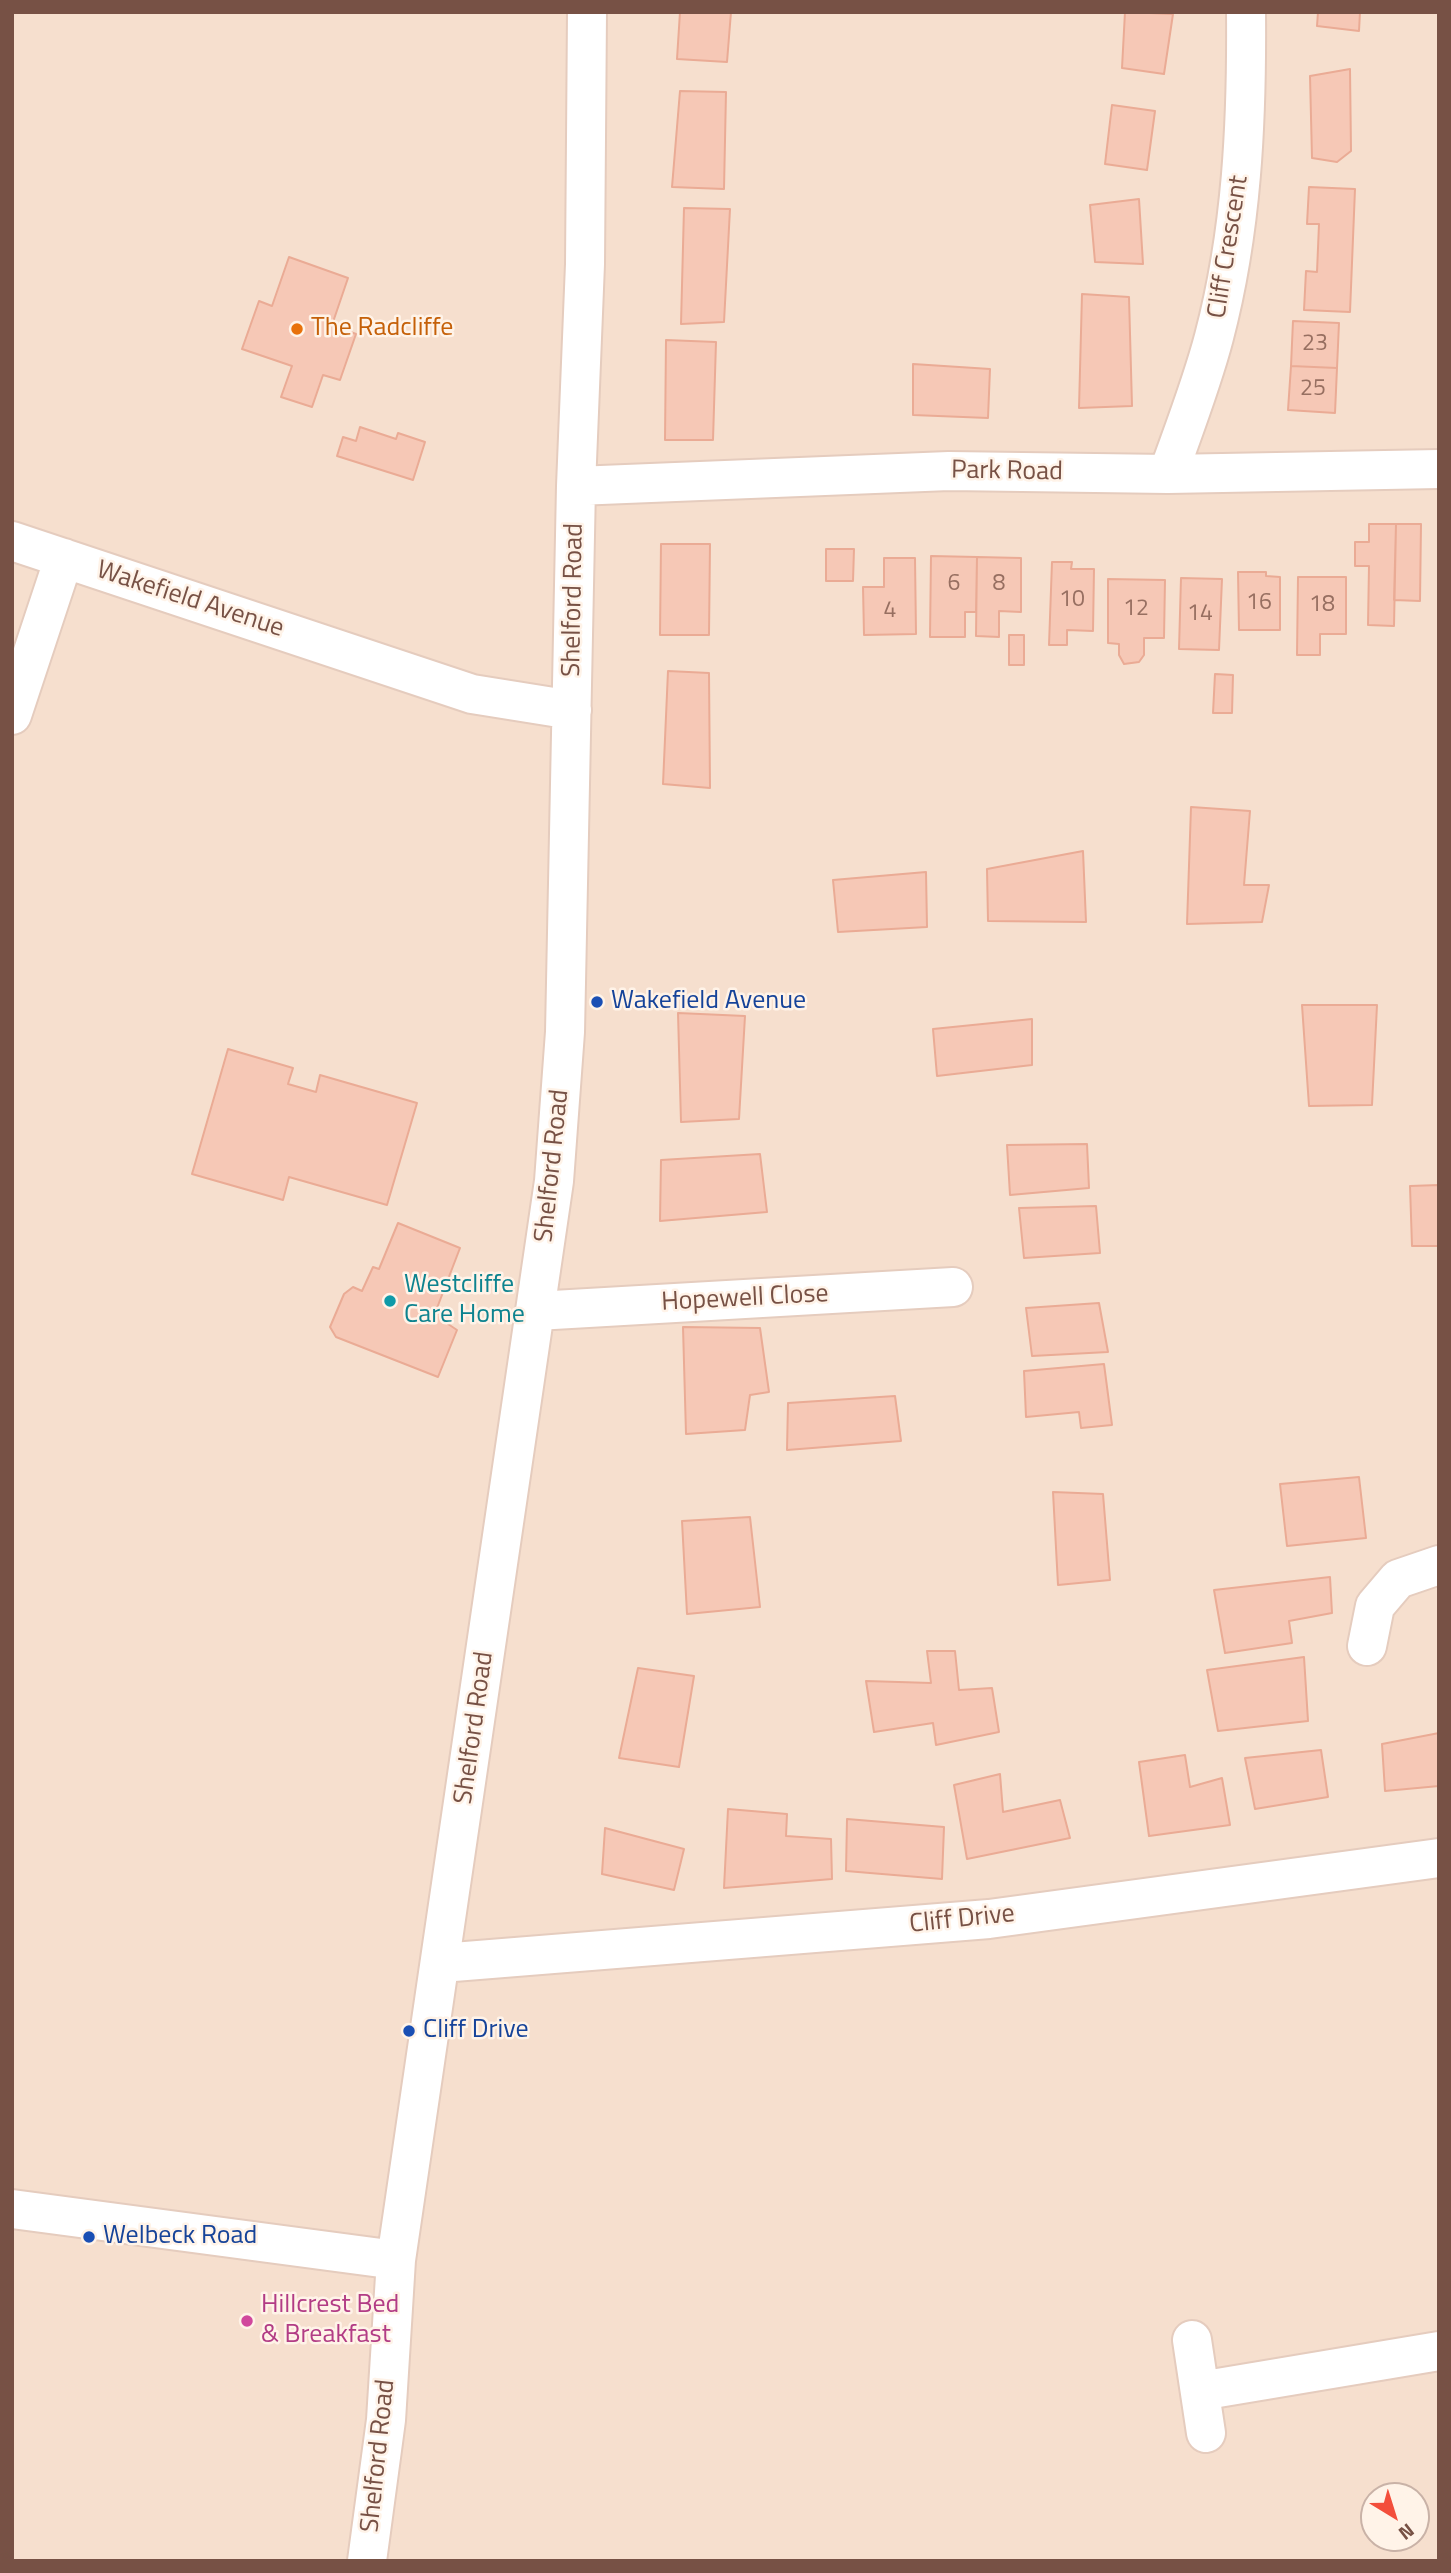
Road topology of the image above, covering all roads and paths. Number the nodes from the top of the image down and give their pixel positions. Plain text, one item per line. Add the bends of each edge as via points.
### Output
1 (587, 12) edge
2 (1246, 12) edge
3 (1439, 470) edge
4 (1168, 474) junction
5 (576, 485) junction
6 (12, 541) edge
7 (64, 558) junction
8 (572, 710) junction
9 (12, 715) edge
10 (953, 1287) dead end
11 (536, 1311) junction
12 (1439, 1565) edge
13 (1367, 1646) dead end
14 (1439, 1858) edge
15 (441, 1963) junction
16 (12, 2209) edge
17 (396, 2260) junction
18 (1192, 2340) dead end
19 (1439, 2351) edge
20 (1200, 2391) junction
21 (1206, 2433) dead end
22 (367, 2561) edge

1 - 5 street, Shelford Road via 585,264
2 - 4 street, Cliff Crescent via 1247,116 1232,247 1214,337
3 - 4 street, Park Road
4 - 5 street, Park Road via 949,471
5 - 8 street, Shelford Road
6 - 7 street, Wakefield Avenue
7 - 8 street, Wakefield Avenue via 472,694
7 - 9 street
8 - 11 street, Shelford Road via 565,1032 554,1181
10 - 11 street, Hopewell Close
11 - 15 street, Shelford Road
12 - 13 street via 1398,1579 1375,1606
14 - 15 street, Cliff Drive via 989,1919
15 - 17 street, Shelford Road
16 - 17 street
17 - 22 street, Shelford Road via 386,2420
18 - 20 street
19 - 20 street
20 - 21 street

